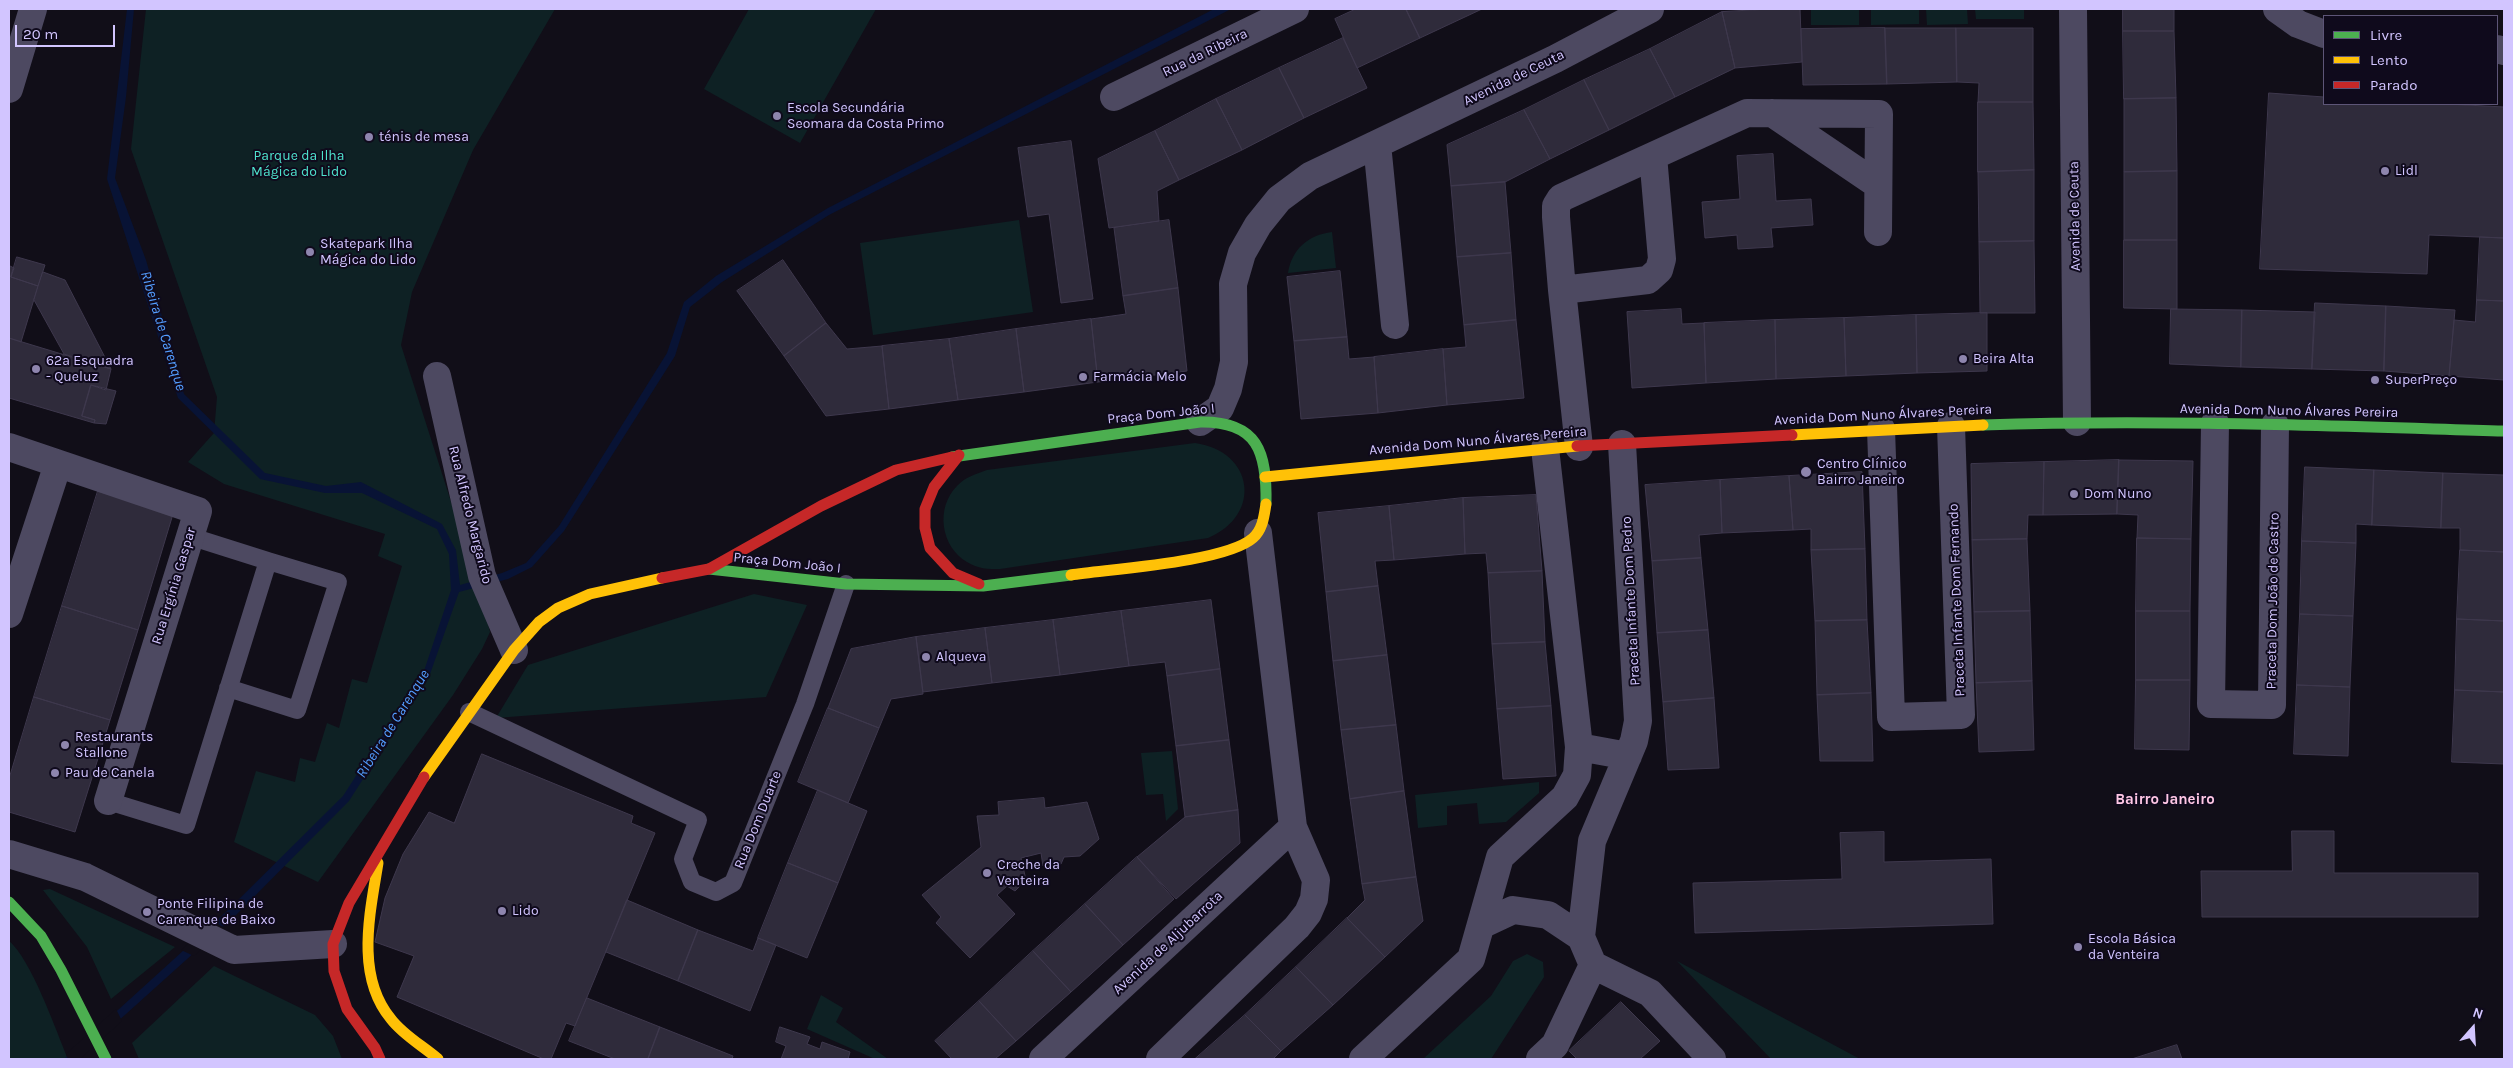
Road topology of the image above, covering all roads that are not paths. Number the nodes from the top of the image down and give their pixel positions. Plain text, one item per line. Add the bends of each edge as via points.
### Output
1 (33, 9) edge
2 (1295, 9) edge
3 (1650, 9) edge
4 (2073, 9) edge
5 (2277, 9) edge
6 (2323, 34) edge
7 (9, 89) edge
8 (1114, 98) dead end
9 (1772, 113) junction
10 (1377, 144) junction
11 (1654, 156) junction
12 (1878, 185) junction
13 (1878, 232) dead end
14 (1562, 290) junction
15 (1395, 325) dead end
16 (437, 376) dead end
17 (1200, 422) junction
18 (2078, 422) junction
19 (2214, 423) junction
20 (2275, 425) junction
21 (1951, 426) junction
22 (1881, 429) junction
23 (2504, 431) edge
24 (1622, 444) junction
25 (9, 447) edge
26 (1579, 447) junction
27 (1545, 448) junction
28 (959, 455) junction
29 (58, 464) junction
30 (1265, 477) junction
31 (1258, 533) junction
32 (189, 536) junction
33 (268, 561) junction
34 (709, 569) junction
35 (846, 584) junction
36 (983, 586) junction
37 (9, 614) edge
38 (514, 650) junction
39 (228, 688) junction
40 (470, 712) junction
41 (1579, 747) junction
42 (1628, 756) junction
43 (108, 801) joint
44 (1293, 827) junction
45 (381, 843) junction
46 (9, 854) edge
47 (9, 902) edge
48 (1481, 925) junction
49 (1581, 937) junction
50 (333, 944) junction
51 (1594, 965) junction
52 (106, 1059) edge
53 (380, 1059) edge
54 (438, 1059) edge
55 (1043, 1059) edge
56 (1160, 1059) edge
57 (1363, 1059) edge
58 (1540, 1059) edge
59 (1712, 1059) edge

1 - 7 street
2 - 8 street, Rua da Ribeira
3 - 10 street, Avenida de Ceuta
4 - 18 street, Avenida de Ceuta
5 - 6 street via 2298,24
9 - 11 street via 1747,113
9 - 12 street
9 - 12 street via 1879,114
10 - 15 street
10 - 17 street, Avenida de Ceuta via 1310,176 1279,199 1258,225 1242,253 1233,284 1234,362 1228,389 1220,408
11 - 14 street via 1561,198 1556,206 1556,218
11 - 14 street via 1662,259 1659,270 1648,280
12 - 13 street
14 - 26 street
16 - 38 street, Rua Alfredo Margarido via 482,576
17 - 28 street, Praça Dom João I
17 - 30 street, Praça Dom João I via 1222,422 1236,426 1248,435 1257,445
18 - 19 street, Avenida Dom Nuno Álvares Pereira
18 - 21 street, Avenida Dom Nuno Álvares Pereira
19 - 20 street, Avenida Dom Nuno Álvares Pereira
19 - 20 street, Praceta Dom João de Castro via 2211,704 2272,705
20 - 23 street, Avenida Dom Nuno Álvares Pereira
21 - 22 street, Avenida Dom Nuno Álvares Pereira
21 - 22 street, Praceta Infante Dom Fernando via 1961,715 1891,717
22 - 24 street, Avenida Dom Nuno Álvares Pereira
24 - 26 street, Avenida Dom Nuno Álvares Pereira
24 - 42 street, Praceta Infante Dom Pedro via 1638,722
25 - 29 street
26 - 27 street, Avenida Dom Nuno Álvares Pereira
27 - 30 street, Avenida Dom Nuno Álvares Pereira
27 - 41 street
28 - 34 street, Praça Dom João I via 896,470 821,506
28 - 36 street via 934,487 926,509 925,528 930,548 952,572
29 - 32 street, Rua Ergínia Gaspar via 198,511
29 - 37 street
30 - 31 street, Praça Dom João I via 1266,505
31 - 36 street, Praça Dom João I via 1230,552 1205,557
31 - 44 street
32 - 33 lane
32 - 43 street, Rua Ergínia Gaspar
33 - 39 lane
33 - 39 lane via 338,582 298,710
34 - 35 street, Praça Dom João I
34 - 38 street via 590,594 558,608 539,622
35 - 36 street, Praça Dom João I
35 - 40 lane, Rua Dom Duarte via 805,704 732,883 716,892 692,882 683,860 698,820
38 - 40 street
39 - 43 lane via 186,825
40 - 45 street via 437,756
41 - 42 street
41 - 48 street via 1577,775 1566,797 1500,857
42 - 49 street, Praceta Infante Dom Pedro via 1592,841
44 - 55 street, Avenida de Aljubarrota
44 - 56 street via 1316,880 1314,899 1308,913
45 - 50 street via 348,903
45 - 54 street via 370,917 369,966 375,992 390,1019
46 - 50 street via 85,877 234,950
47 - 52 street via 41,936
48 - 49 street via 1514,910 1548,915
48 - 57 street via 1471,959
49 - 51 street
50 - 53 street via 334,971 347,1009
51 - 58 street via 1555,1045
51 - 59 street via 1650,993

